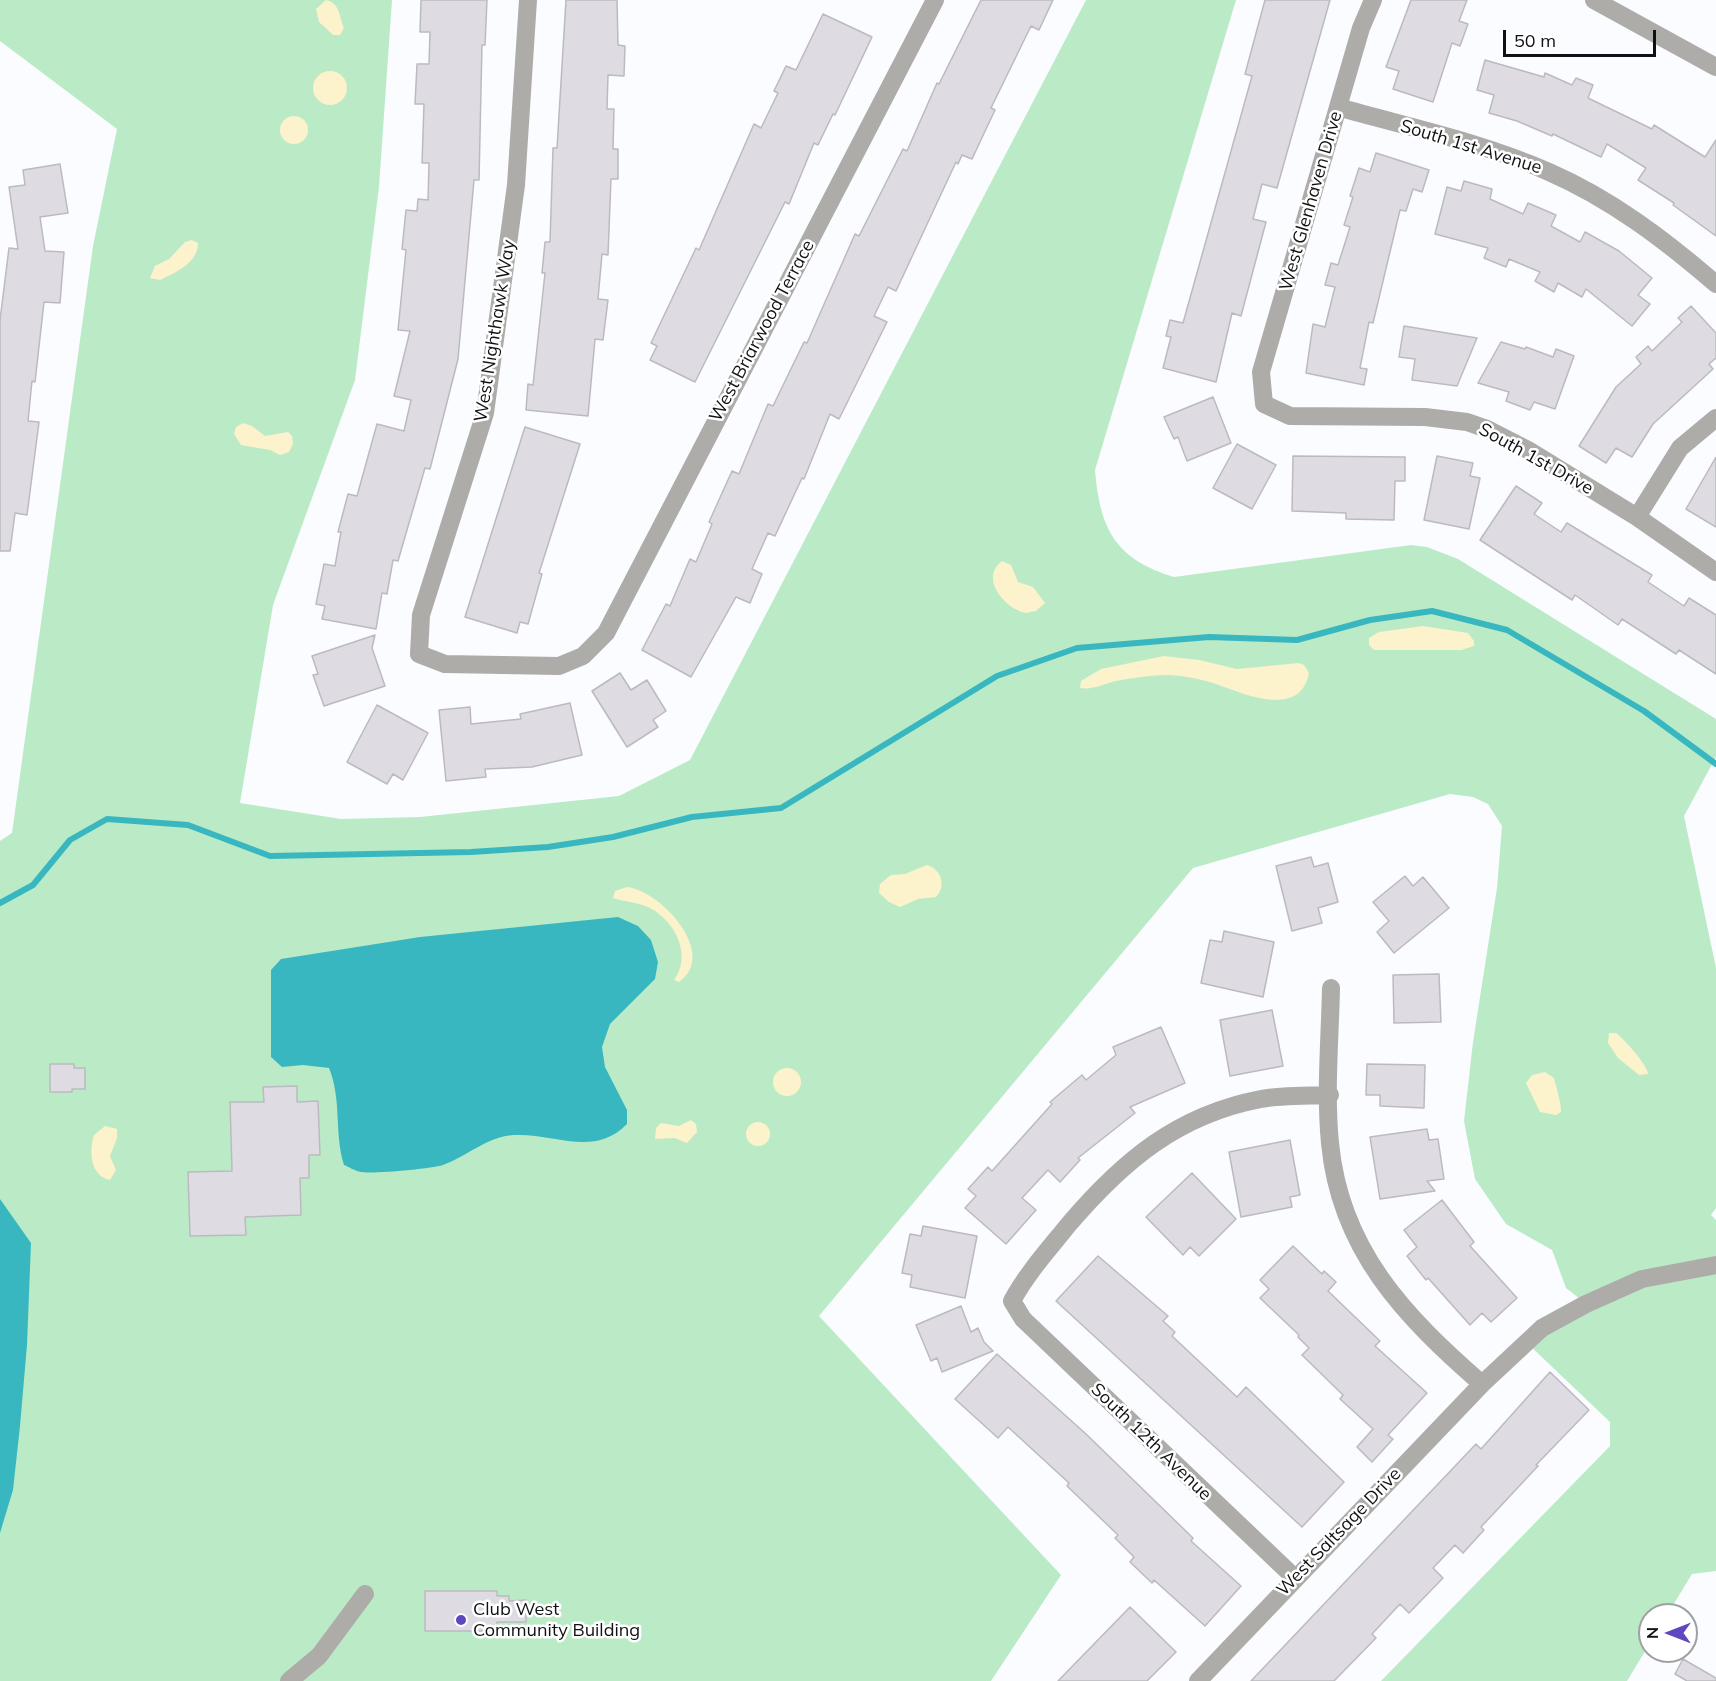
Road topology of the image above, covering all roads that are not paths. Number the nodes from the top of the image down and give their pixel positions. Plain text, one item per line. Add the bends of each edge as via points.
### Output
1 (528, 0) edge
2 (935, 0) edge
3 (1373, 0) edge
4 (1594, 0) edge
5 (1716, 67) edge
6 (1338, 107) junction
7 (1716, 284) edge
8 (1263, 404) joint
9 (1716, 418) edge
10 (1637, 517) junction
11 (1716, 572) edge
12 (583, 656) joint
13 (1331, 988) dead end
14 (1329, 1095) junction
15 (1716, 1265) edge
16 (1482, 1384) junction
17 (1295, 1578) junction
18 (365, 1594) dead end
19 (289, 1681) edge
20 (1198, 1681) edge

1 - 12 street, West Nighthawk Way via 516,185 485,413 421,615 419,654 445,664 527,667 559,666
2 - 12 street, West Briarwood Terrace via 606,633
3 - 6 street, West Glenhaven Drive
4 - 5 street
6 - 7 street, South 1st Avenue via 1501,153 1550,172 1661,237
6 - 8 street, West Glenhaven Drive via 1261,372
8 - 10 street, South 1st Drive via 1290,416 1425,417 1467,422 1528,450
9 - 10 street via 1680,448
10 - 11 street, South 1st Drive
13 - 14 street
14 - 16 street via 1336,1180 1346,1219 1374,1273 1414,1322
14 - 17 street, South 12th Avenue via 1263,1099 1227,1108 1192,1120 1155,1141 1098,1190 1024,1278 1012,1301 1023,1319
15 - 16 street, West Saltsage Drive via 1642,1279 1586,1304 1542,1328
16 - 17 street, West Saltsage Drive
17 - 20 street, West Saltsage Drive
18 - 19 street via 319,1656

